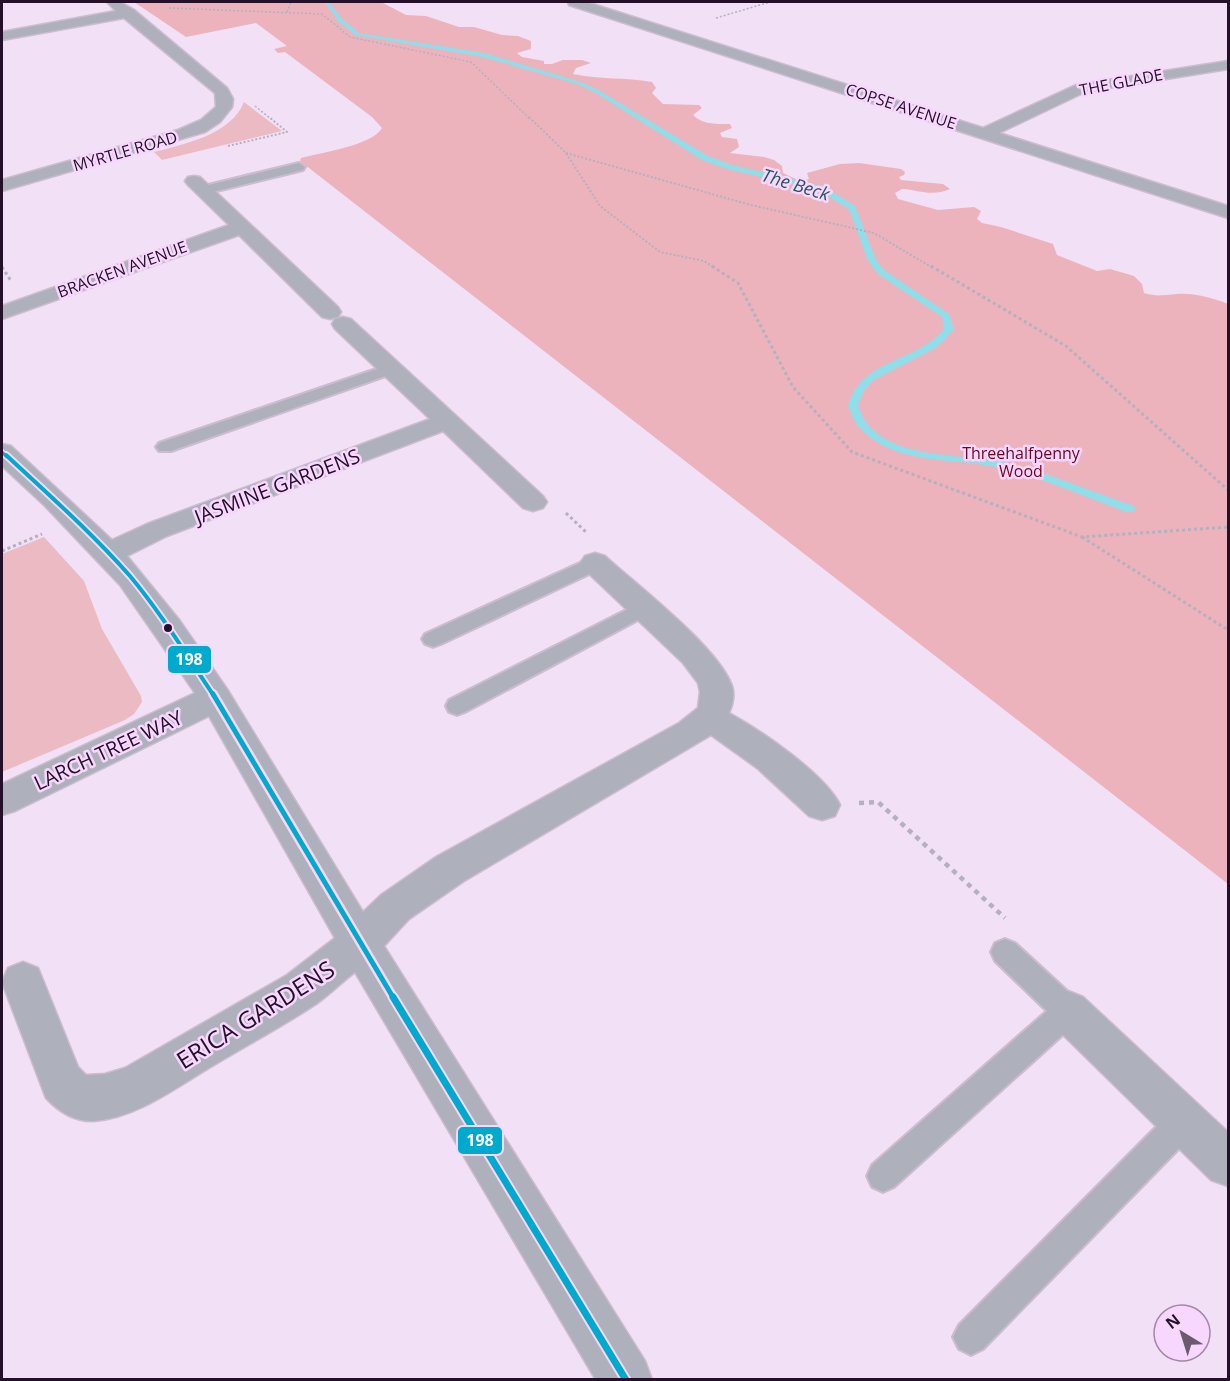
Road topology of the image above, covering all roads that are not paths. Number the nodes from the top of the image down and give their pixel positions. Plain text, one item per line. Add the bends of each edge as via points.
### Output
1 (112, 2) edge
2 (574, 2) edge
3 (126, 11) junction
4 (2, 36) edge
5 (1228, 65) edge
6 (986, 133) junction
7 (299, 167) dead end
8 (199, 185) joint
9 (2, 186) edge
10 (1228, 212) edge
11 (243, 227) junction
12 (2, 312) edge
13 (391, 369) junction
14 (447, 421) junction
15 (165, 447) dead end
16 (2, 452) edge
17 (533, 502) road end
18 (108, 553) junction
19 (595, 563) joint
20 (644, 608) junction
21 (433, 639) dead end
22 (214, 698) junction
23 (457, 706) dead end
24 (710, 718) junction
25 (2, 800) edge
26 (822, 805) road end
27 (360, 943) junction
28 (1005, 952) road end
29 (23, 982) dead end
30 (1068, 1011) junction
31 (1184, 1121) junction
32 (1228, 1163) edge
33 (883, 1176) dead end
34 (971, 1337) dead end
35 (626, 1380) edge

1 - 3 street
2 - 6 street, COPSE AVENUE
3 - 4 street
3 - 9 street, MYRTLE ROAD via 222,91 225,103 219,114 196,129 150,145
5 - 6 street, THE GLADE via 1081,88
6 - 10 street, COPSE AVENUE
7 - 8 lane
8 - 11 street
11 - 12 street, BRACKEN AVENUE
11 - 13 street
13 - 14 street
13 - 15 lane
14 - 17 street
14 - 18 street, JASMINE GARDENS via 158,530
16 - 18 street
18 - 22 street via 151,604
19 - 20 street
19 - 21 lane
20 - 23 lane
20 - 24 street via 694,655 714,681 717,706
22 - 25 street, LARCH TREE WAY
22 - 27 street
24 - 26 street via 743,736
24 - 27 street, ERICA GARDENS via 450,869 395,907
27 - 29 street, ERICA GARDENS via 302,990 184,1060 138,1085 91,1098 73,1094 62,1082
27 - 35 street
28 - 30 lane
30 - 31 street
30 - 33 lane
31 - 32 street
31 - 34 lane

